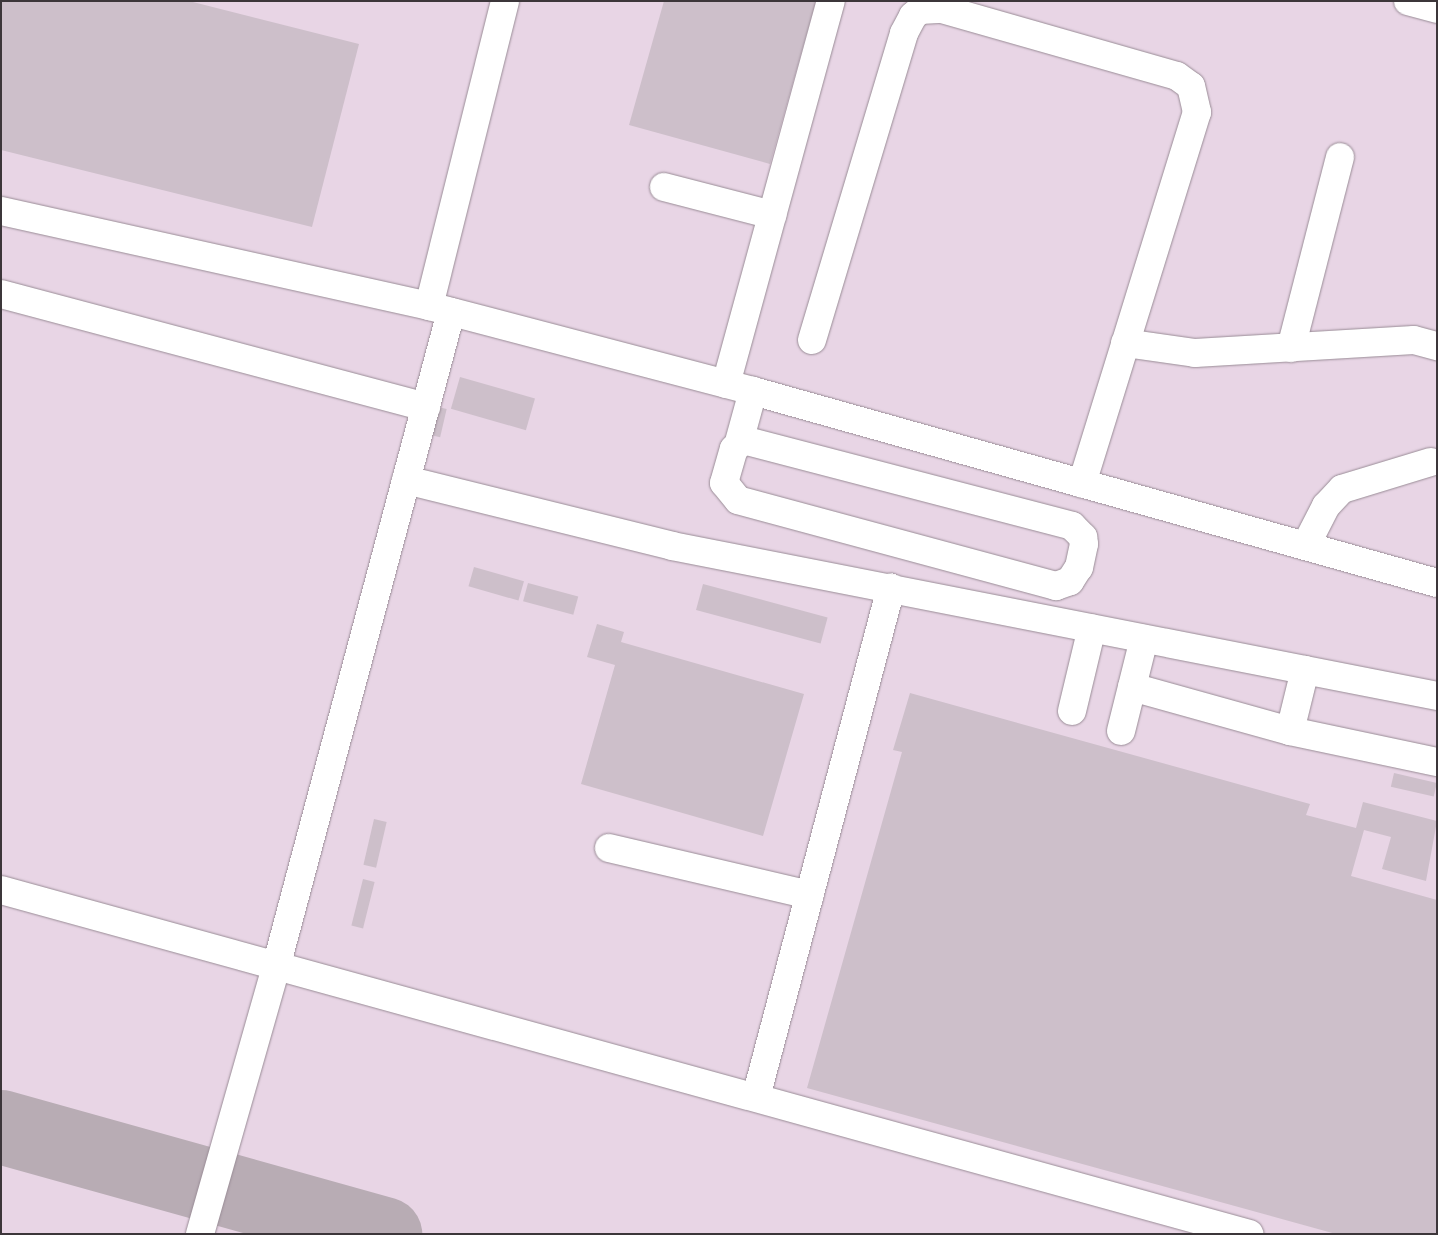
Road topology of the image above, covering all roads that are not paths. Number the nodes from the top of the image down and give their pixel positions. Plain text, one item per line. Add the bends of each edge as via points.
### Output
1 (505, 1) edge
2 (831, 1) edge
3 (1408, 1) edge
4 (1437, 9) edge
5 (1340, 157) dead end
6 (664, 187) dead end
7 (1, 211) edge
8 (772, 215) junction
9 (1, 294) edge
10 (440, 309) junction
11 (812, 340) dead end
12 (1125, 343) junction
13 (1437, 346) edge
14 (1291, 348) junction
15 (726, 384) junction
16 (753, 391) junction
17 (426, 407) junction
18 (739, 442) junction
19 (1431, 462) dead end
20 (406, 480) junction
21 (1082, 484) junction
22 (1306, 545) junction
23 (1437, 583) edge
24 (892, 588) junction
25 (1092, 628) junction
26 (1144, 639) junction
27 (1305, 670) junction
28 (1132, 686) junction
29 (1437, 696) edge
30 (1072, 711) dead end
31 (1121, 731) dead end
32 (1290, 731) junction
33 (1437, 762) edge
34 (609, 848) dead end
35 (1, 890) edge
36 (810, 895) junction
37 (276, 966) junction
38 (756, 1097) junction
39 (200, 1234) edge
40 (1249, 1234) edge

1 - 10 lane
2 - 8 lane
3 - 4 lane
5 - 14 lane
6 - 8 lane
7 - 10 lane
8 - 15 lane
9 - 17 lane
10 - 15 lane
10 - 17 lane
11 - 12 lane via 904,34 912,16 930,7 1177,76 1191,86 1197,112
12 - 14 lane via 1195,353
12 - 21 lane
13 - 14 lane via 1414,340
15 - 16 lane
16 - 18 lane
16 - 21 lane
17 - 20 lane
18 - 18 lane via 724,484 738,500 1056,586 1070,581 1078,567 1083,537 1072,526 748,440
19 - 22 lane via 1342,489 1326,506
20 - 24 lane via 672,546
20 - 37 lane
21 - 22 lane
22 - 23 lane
24 - 25 lane
24 - 36 lane
25 - 26 lane
25 - 30 lane
26 - 27 lane
26 - 28 lane
27 - 29 lane
27 - 32 lane
28 - 31 lane
28 - 32 lane
32 - 33 lane
34 - 36 lane
35 - 37 lane
36 - 38 lane
37 - 38 lane
37 - 39 lane
38 - 40 lane

